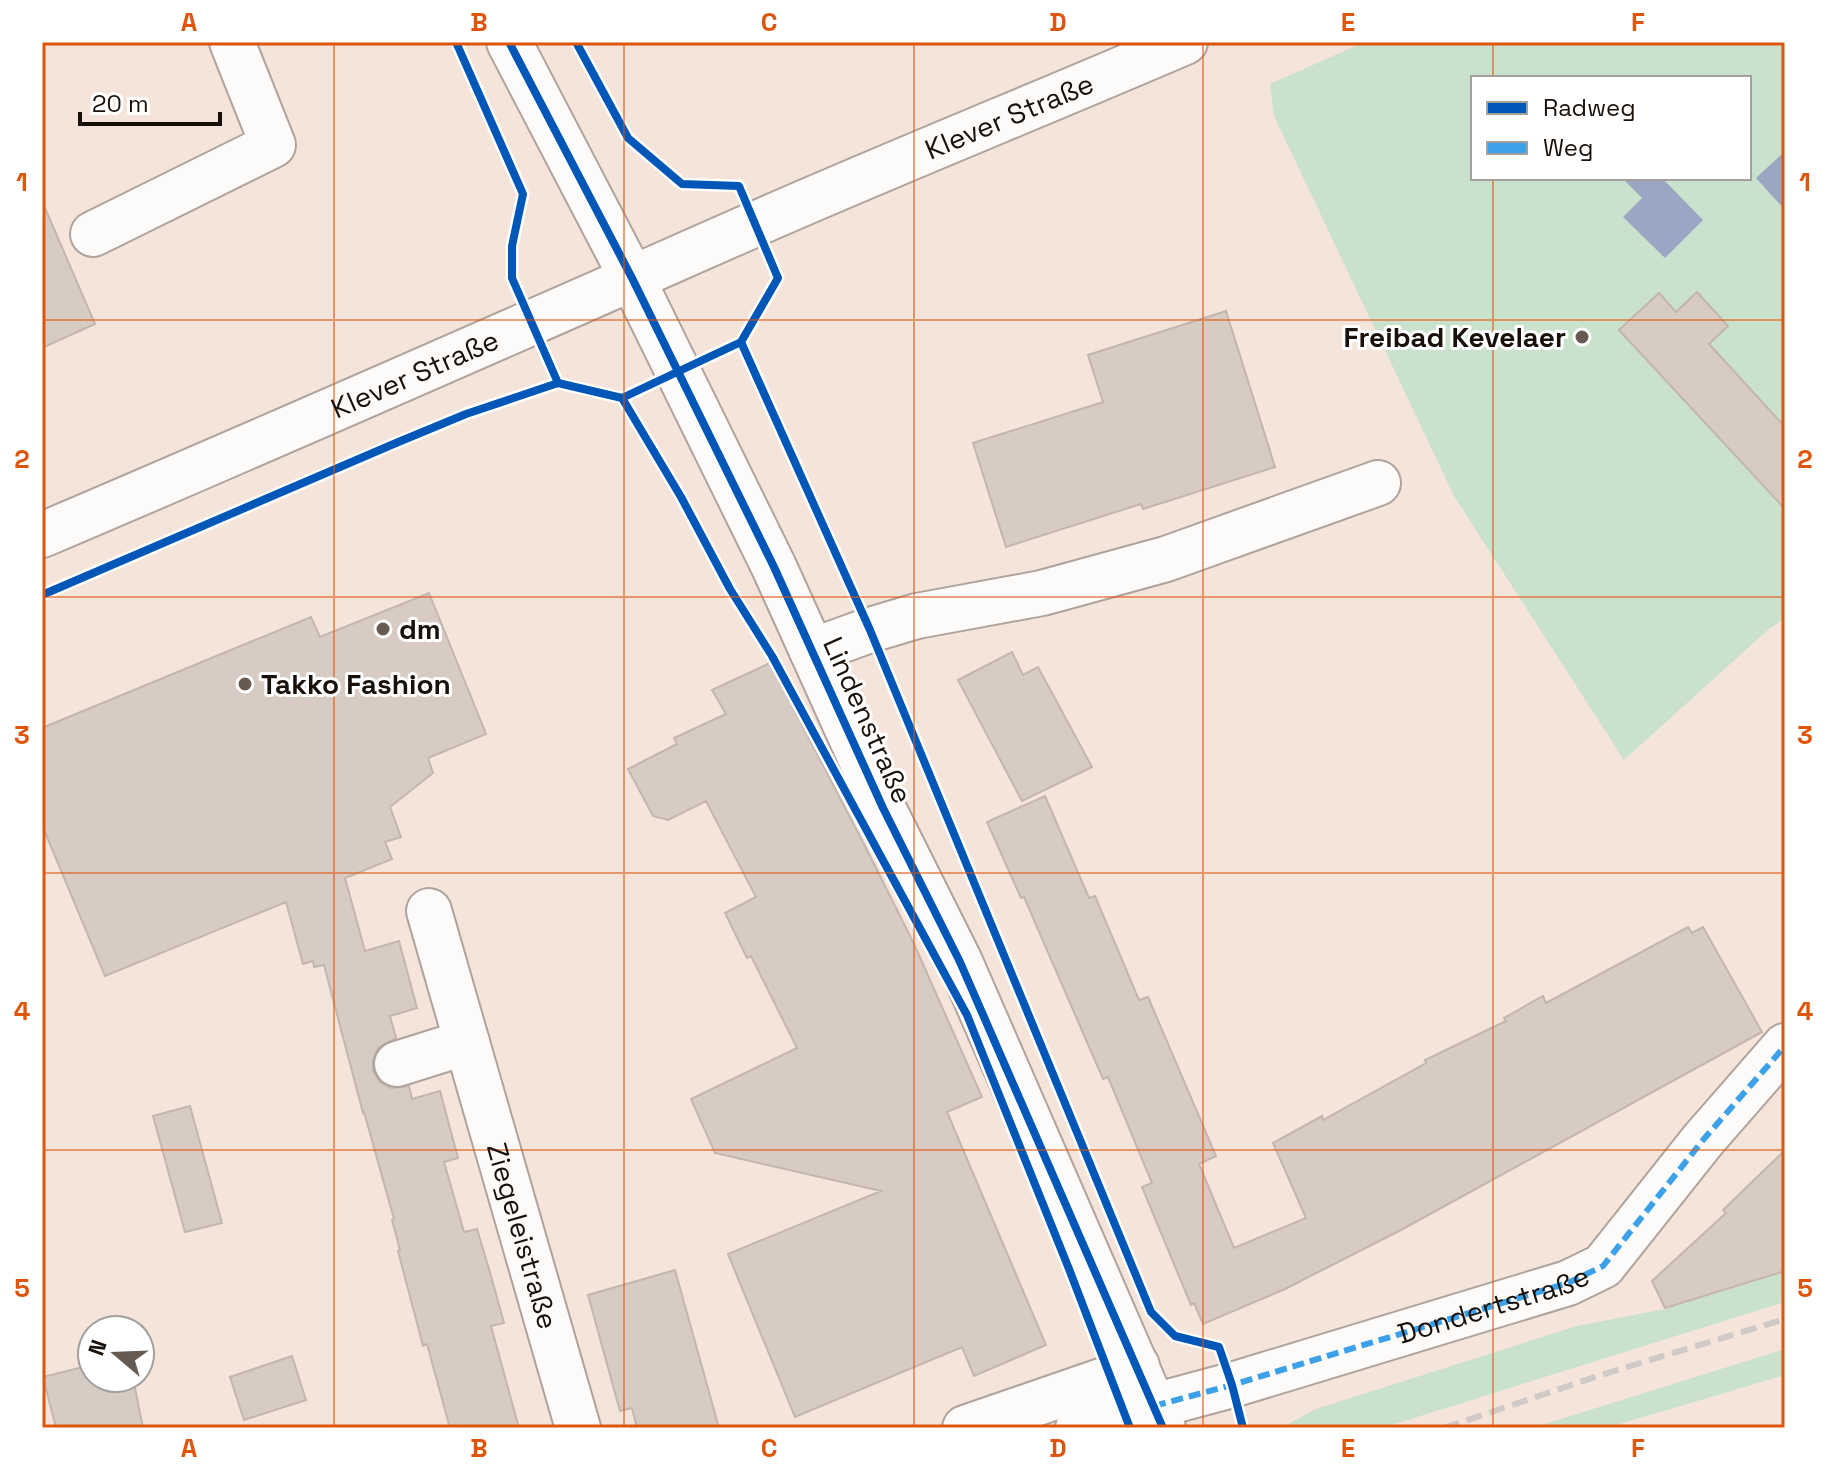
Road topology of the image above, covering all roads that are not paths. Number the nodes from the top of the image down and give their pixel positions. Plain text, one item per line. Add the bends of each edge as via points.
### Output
1 (232, 42) edge
2 (509, 42) edge
3 (1185, 42) edge
4 (93, 234) dead end
5 (633, 280) junction
6 (1378, 483) dead end
7 (42, 535) edge
8 (812, 651) junction
9 (429, 911) dead end
10 (467, 1042) junction
11 (1785, 1046) edge
12 (397, 1064) dead end
13 (1137, 1366) junction
14 (1158, 1417) edge
15 (578, 1428) edge
16 (965, 1428) edge
17 (1078, 1428) edge

1 - 4 street via 273,145
2 - 5 street, Lindenstraße
3 - 5 street, Klever Straße
5 - 7 street, Klever Straße
5 - 8 street, Lindenstraße
6 - 8 street via 1166,559 1042,593 917,616
8 - 13 street, Lindenstraße via 960,962
9 - 10 street, Ziegeleistraße
10 - 12 street
10 - 15 street, Ziegeleistraße
11 - 14 street, Dondertstraße via 1603,1266 1568,1283 1232,1385
13 - 14 street, Lindenstraße
13 - 16 street
14 - 17 street, Dondertstraße via 1123,1409

